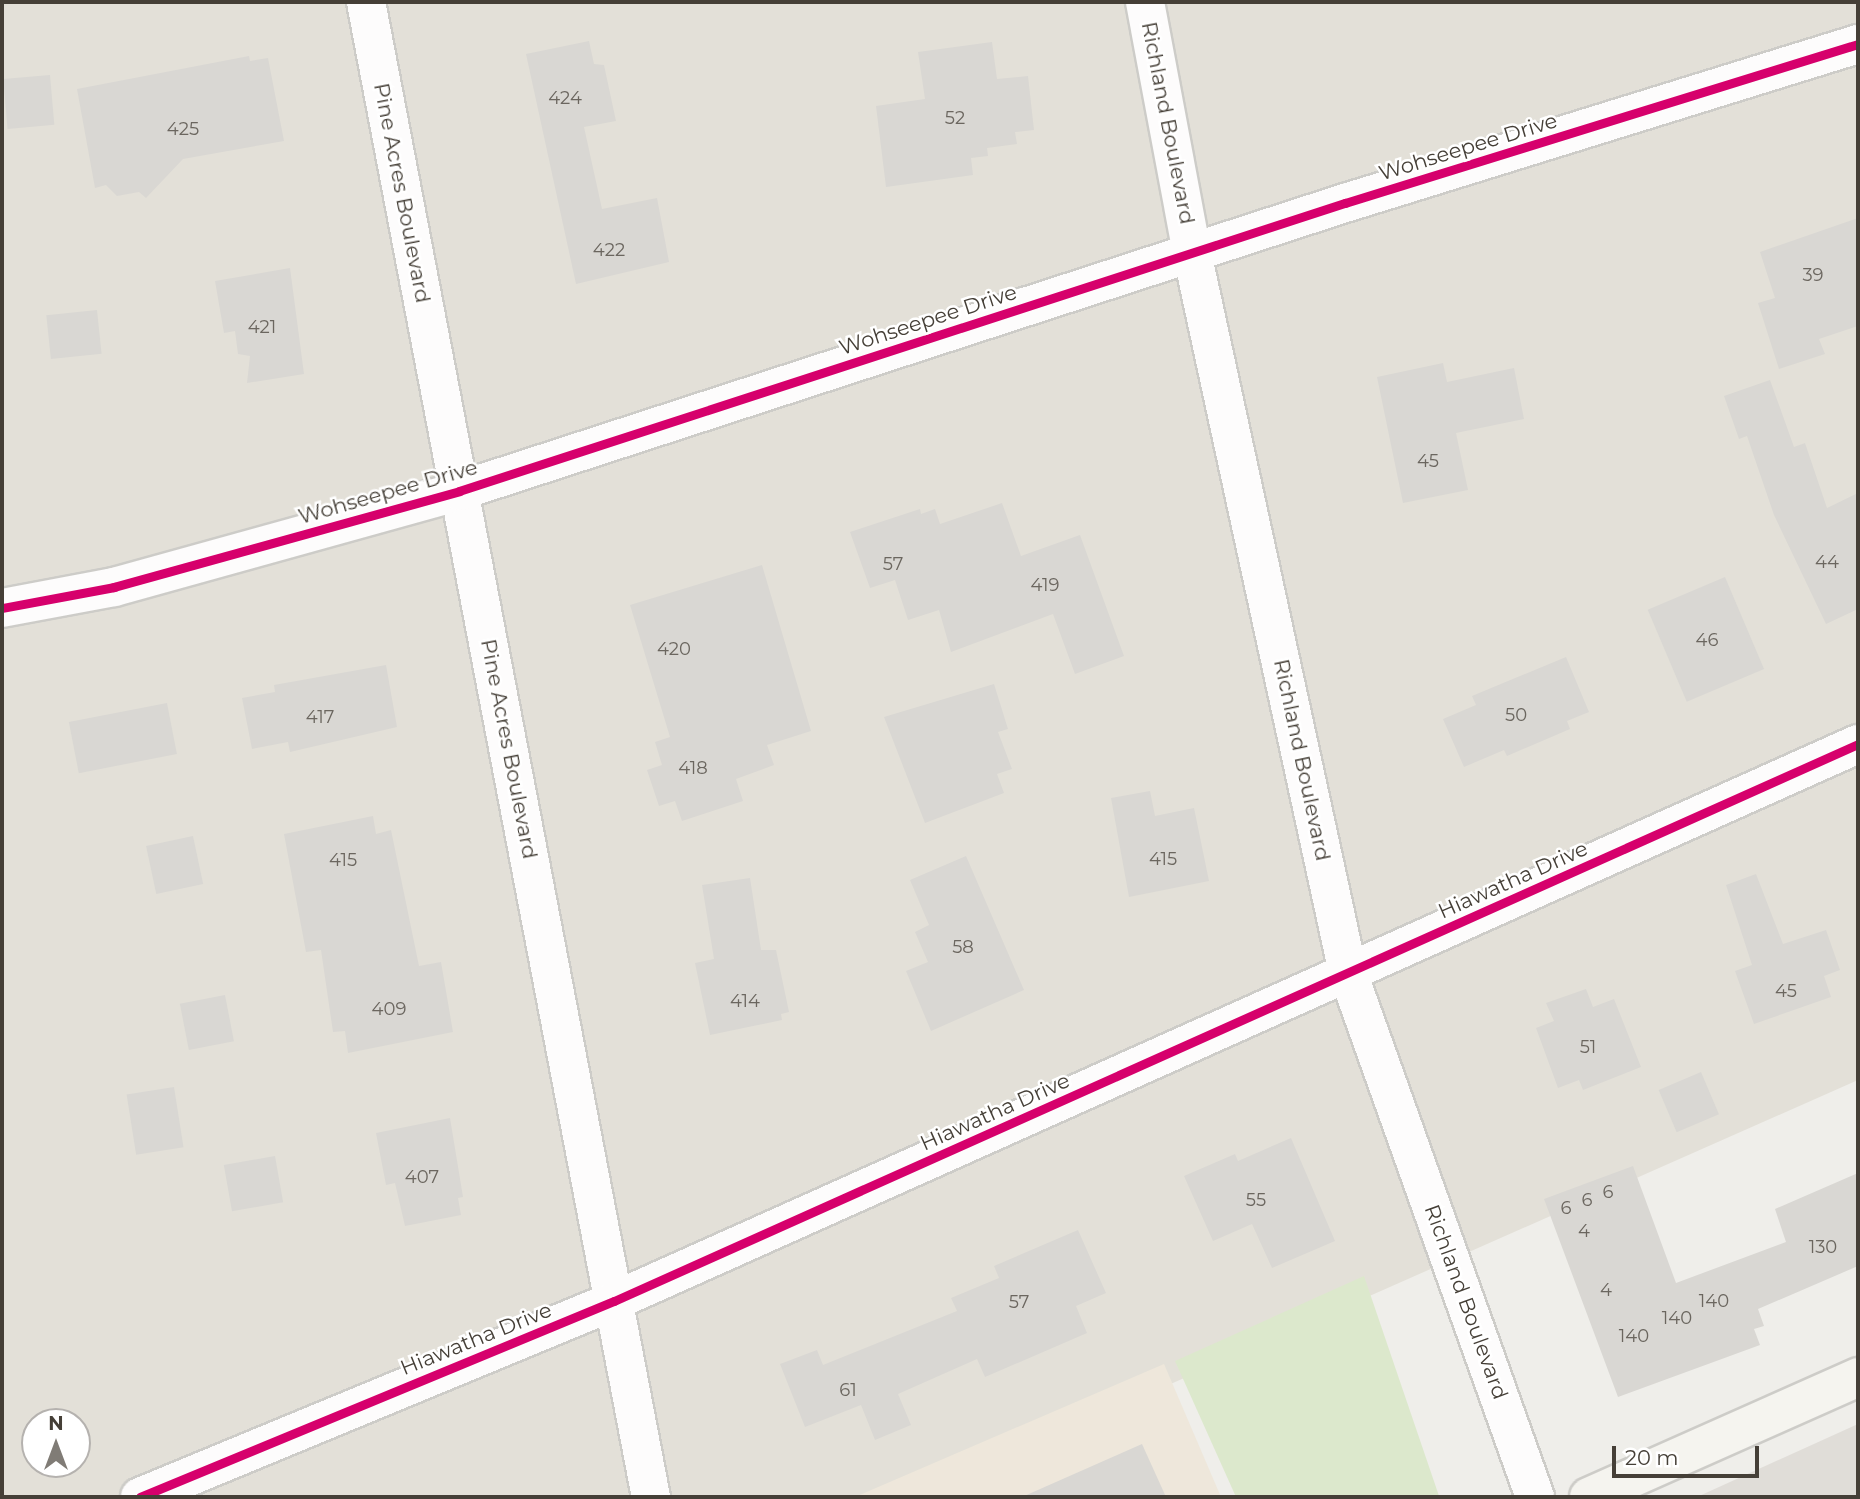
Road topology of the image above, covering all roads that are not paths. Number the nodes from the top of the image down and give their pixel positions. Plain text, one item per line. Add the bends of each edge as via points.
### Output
1 (366, 2) edge
2 (1145, 2) edge
3 (1858, 44) edge
4 (1192, 253) junction
5 (459, 491) junction
6 (2, 608) edge
7 (1858, 744) edge
8 (1348, 973) junction
9 (614, 1301) junction
10 (1858, 1377) edge
11 (140, 1497) edge
12 (651, 1497) edge
13 (1535, 1497) edge
14 (1589, 1497) edge

1 - 5 street, Pine Acres Boulevard
2 - 4 street, Richland Boulevard
3 - 4 street, Wohseepee Drive
4 - 5 street, Wohseepee Drive
4 - 8 street, Richland Boulevard
5 - 6 street, Wohseepee Drive via 114,587
5 - 9 street, Pine Acres Boulevard
7 - 8 street, Hiawatha Drive
8 - 9 street, Hiawatha Drive
8 - 13 street, Richland Boulevard
9 - 11 street, Hiawatha Drive
9 - 12 street, Pine Acres Boulevard
10 - 14 street

